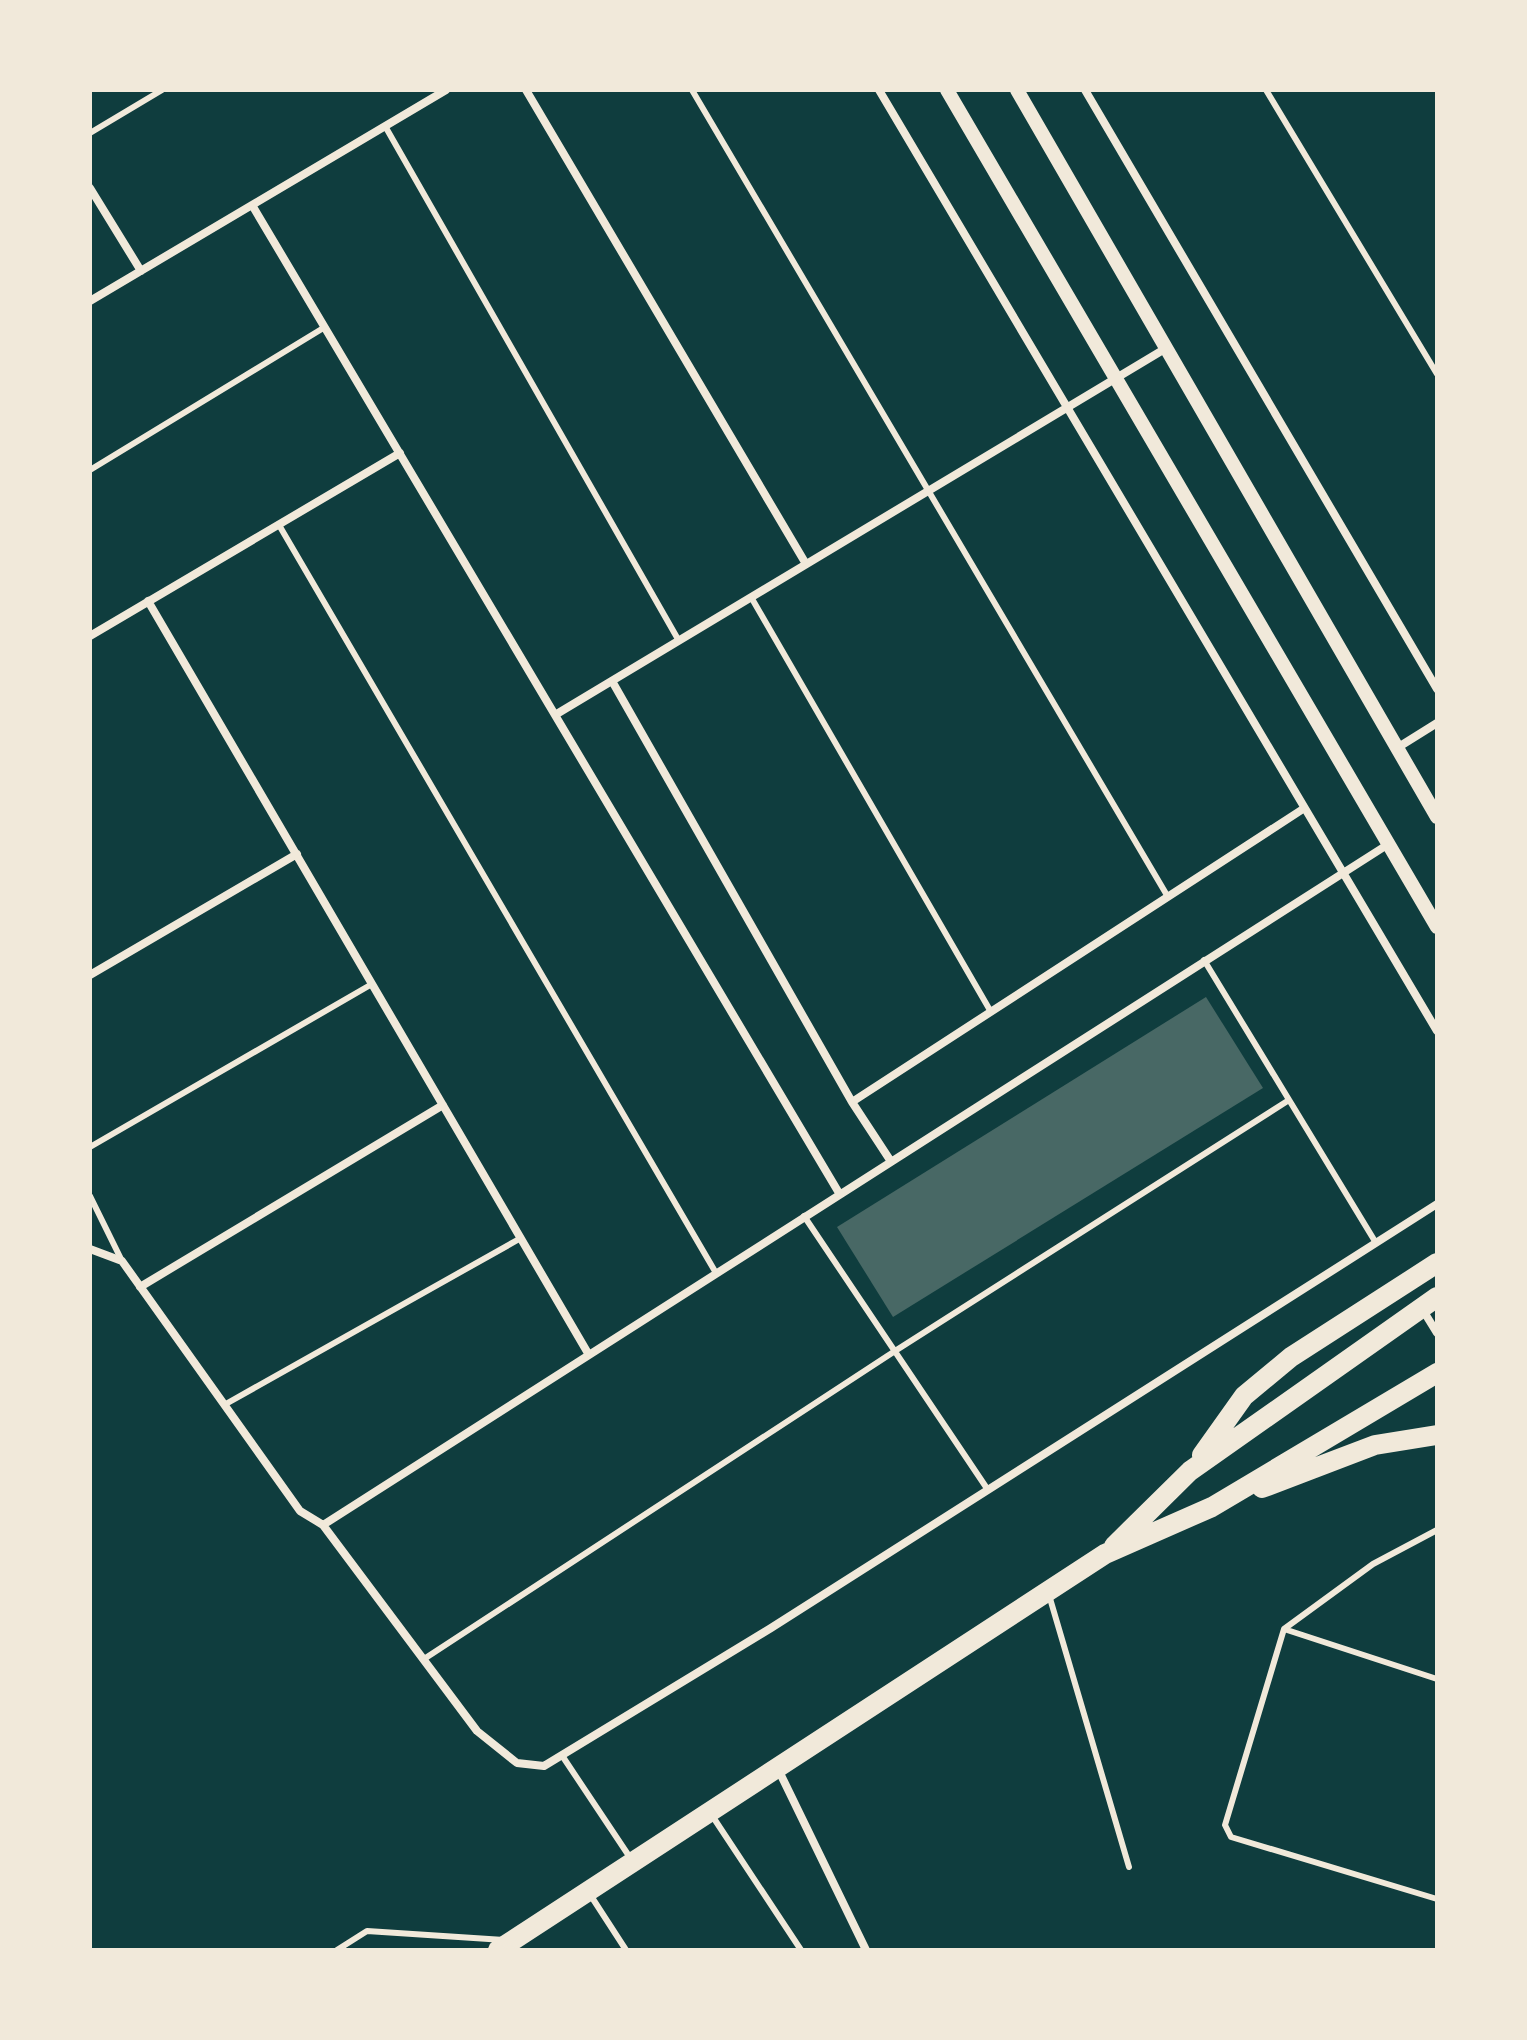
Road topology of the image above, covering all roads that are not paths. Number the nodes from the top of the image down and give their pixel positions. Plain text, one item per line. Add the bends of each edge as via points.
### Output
1 (162, 90) edge
2 (446, 90) edge
3 (526, 90) edge
4 (692, 90) edge
5 (879, 90) edge
6 (947, 90) edge
7 (1017, 90) edge
8 (1085, 90) edge
9 (1266, 90) edge
10 (385, 126) junction
11 (90, 133) edge
12 (90, 188) edge
13 (252, 205) junction
14 (141, 271) junction
15 (90, 301) edge
16 (325, 327) junction
17 (1168, 347) junction
18 (1437, 374) edge
19 (1115, 379) junction
20 (1066, 408) junction
21 (400, 453) junction
22 (90, 470) edge
23 (928, 491) junction
24 (279, 525) junction
25 (806, 564) junction
26 (751, 597) junction
27 (148, 601) junction
28 (90, 636) edge
29 (679, 641) junction
30 (1434, 677) edge
31 (612, 681) junction
32 (1437, 689) edge
33 (555, 715) junction
34 (1437, 723) edge
35 (1397, 748) junction
36 (1303, 809) junction
37 (1437, 817) edge
38 (1387, 845) junction
39 (297, 854) junction
40 (1343, 871) junction
41 (1168, 897) junction
42 (1437, 927) edge
43 (1204, 960) junction
44 (90, 975) edge
45 (372, 984) junction
46 (991, 1012) junction
47 (1437, 1031) edge
48 (1289, 1100) junction
49 (852, 1102) junction
50 (443, 1105) junction
51 (90, 1147) edge
52 (890, 1160) junction
53 (839, 1193) junction
54 (90, 1196) edge
55 (1437, 1204) edge
56 (804, 1216) junction
57 (521, 1238) junction
58 (1376, 1243) junction
59 (90, 1249) edge
60 (122, 1261) junction
61 (1437, 1263) edge
62 (716, 1273) junction
63 (140, 1287) junction
64 (1429, 1302) edge
65 (1437, 1333) edge
66 (895, 1351) junction
67 (589, 1355) junction
68 (1437, 1373) edge
69 (224, 1405) junction
70 (1437, 1435) edge
71 (1190, 1471) junction
72 (988, 1490) junction
73 (1212, 1507) junction
74 (323, 1525) junction
75 (1437, 1530) edge
76 (1105, 1554) junction
77 (1048, 1592) junction
78 (1284, 1629) junction
79 (424, 1659) junction
80 (1437, 1679) edge
81 (563, 1757) junction
82 (778, 1769) junction
83 (711, 1814) junction
84 (633, 1862) junction
85 (1129, 1867) dead end
86 (588, 1892) junction
87 (1437, 1899) edge
88 (505, 1945) edge
89 (337, 1950) edge
90 (626, 1950) edge
91 (801, 1950) edge
92 (866, 1950) edge

1 - 11 lane
2 - 10 street
3 - 25 street
4 - 23 lane
5 - 20 street
6 - 19 street
7 - 17 street
8 - 30 street
9 - 18 lane
10 - 13 street
10 - 29 lane
12 - 14 street
13 - 14 street
13 - 16 street
14 - 15 street
16 - 21 street
16 - 22 lane
17 - 19 street
17 - 35 street
19 - 20 street
19 - 38 street
20 - 23 street
20 - 36 street
21 - 24 street
21 - 33 street
23 - 25 street
23 - 41 lane
24 - 27 street
24 - 62 lane
25 - 26 street
26 - 29 street
26 - 46 lane
27 - 28 street
27 - 39 street
29 - 31 street
30 - 32 street
31 - 33 street
31 - 49 street
33 - 53 street
34 - 35 street
35 - 37 street
36 - 40 street
36 - 41 street
38 - 40 street
38 - 42 street
39 - 44 street
39 - 45 street
40 - 43 street
40 - 47 street
41 - 46 street
43 - 48 lane
43 - 52 street
45 - 50 street
45 - 51 lane
46 - 49 street
48 - 58 lane
48 - 66 lane
49 - 52 street
50 - 57 street
50 - 63 street
52 - 53 street
53 - 56 street
54 - 60 lane
55 - 58 street
56 - 62 street
56 - 66 lane
57 - 67 street
57 - 69 lane
58 - 72 street
59 - 60 street
60 - 63 street
61 - 71 main road via 1291,1357 1244,1396
62 - 67 street
63 - 69 street
64 - 65 street
64 - 71 main road
66 - 72 lane
66 - 79 lane
67 - 74 street
68 - 73 main road
69 - 74 street via 300,1511
70 - 73 main road via 1375,1445
71 - 76 main road
72 - 81 street
73 - 76 main road
74 - 79 street
75 - 78 lane via 1373,1564
76 - 77 main road
77 - 82 main road
77 - 85 lane
78 - 80 lane
78 - 87 lane via 1226,1814 1231,1837
79 - 81 street via 477,1731 517,1763 544,1766
81 - 84 lane
82 - 83 main road
82 - 92 street
83 - 84 main road
83 - 91 lane
84 - 86 main road
86 - 88 main road
86 - 90 lane
88 - 89 lane via 367,1931

